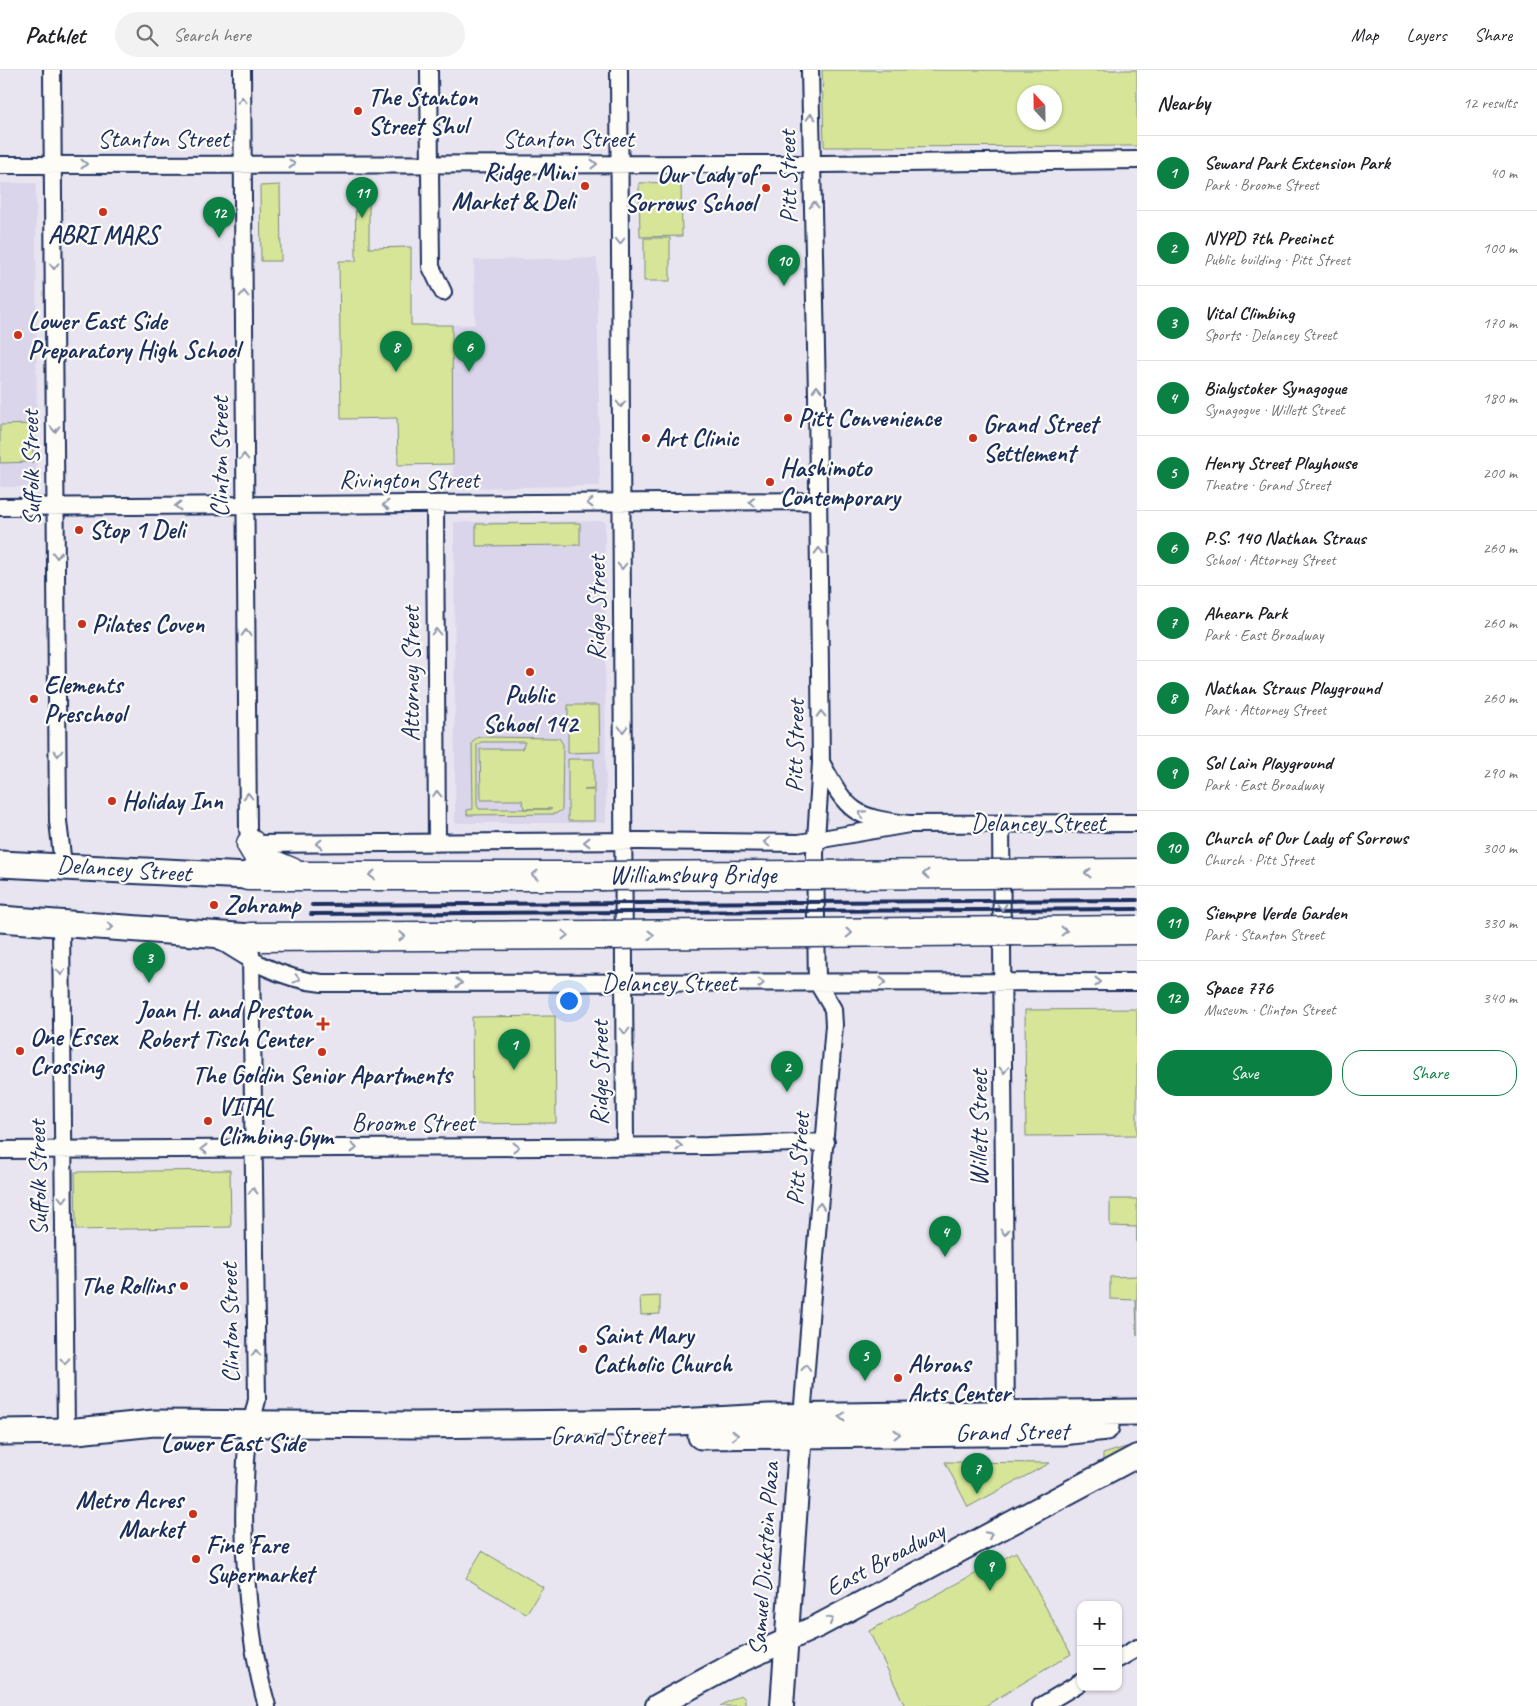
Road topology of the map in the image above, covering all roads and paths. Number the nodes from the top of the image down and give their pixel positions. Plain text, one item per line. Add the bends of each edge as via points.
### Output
1 (52, 70) edge
2 (242, 70) edge
3 (429, 70) edge
4 (619, 70) edge
5 (810, 70) edge
6 (1137, 160) edge
7 (243, 164) junction
8 (429, 164) junction
9 (620, 164) junction
10 (812, 164) junction
11 (53, 165) junction
12 (0, 166) edge
13 (443, 292) dead end
14 (818, 501) junction
15 (622, 503) junction
16 (435, 504) junction
17 (56, 506) junction
18 (245, 506) junction
19 (0, 507) edge
20 (821, 763) junction
21 (1137, 823) edge
22 (909, 824) junction
23 (1001, 824) junction
24 (623, 841) junction
25 (816, 841) junction
26 (437, 843) junction
27 (251, 844) junction
28 (0, 864) edge
29 (63, 865) junction
30 (1137, 873) edge
31 (299, 875) junction
32 (248, 876) joint
33 (0, 919) edge
34 (61, 924) junction
35 (1137, 930) edge
36 (251, 949) junction
37 (817, 982) junction
38 (1003, 982) junction
39 (1137, 982) edge
40 (625, 983) junction
41 (826, 1142) junction
42 (625, 1147) junction
43 (253, 1149) junction
44 (0, 1150) edge
45 (62, 1150) junction
46 (1137, 1412) edge
47 (1137, 1423) edge
48 (1006, 1424) junction
49 (802, 1426) junction
50 (250, 1430) junction
51 (71, 1431) junction
52 (0, 1432) edge
53 (1137, 1456) edge
54 (786, 1641) junction
55 (1137, 1648) edge
56 (1122, 1657) edge
57 (1077, 1684) edge
58 (667, 1704) edge
59 (268, 1706) edge
60 (782, 1706) edge
61 (1041, 1706) edge

1 - 11 street, Suffolk Street
7 -> 2 street, Clinton Street
3 - 8 street
4 - 9 street, Ridge Street
10 -> 5 street, Pitt Street
6 - 10 street, Stanton Street
7 -> 8 street, Stanton Street
11 -> 7 street, Stanton Street
18 -> 7 street, Clinton Street
8 -> 9 street, Stanton Street
8 - 13 street via 432,267
9 - 10 street, Stanton Street
9 -> 15 street, Ridge Street
14 -> 10 street, Pitt Street
11 - 12 street, Stanton Street
11 -> 17 street, Suffolk Street
14 -> 15 street, Rivington Street
20 -> 14 street, Pitt Street
15 -> 16 street, Rivington Street
15 -> 24 street, Ridge Street
16 -> 18 street, Rivington Street
26 -> 16 street, Attorney Street
18 -> 17 street, Rivington Street
17 - 19 street, Rivington Street
17 -> 29 street, Suffolk Street via 58,821
27 -> 18 street, Clinton Street via 248,830
22 -> 20 street, Delancey Street via 876,820 855,811 840,797
20 - 25 street, Pitt Street
21 - 23 street, Delancey Street
22 - 23 street, Delancey Street
22 - 25 street, Delancey Street
23 -> 38 street, Willett Street
25 -> 24 street, Delancey Street
24 -> 26 street, Delancey Street
24 - 40 street, Ridge Street
25 - 37 street, Pitt Street
26 -> 27 street, Delancey Street
27 - 31 highway via 260,859
28 - 29 main road, Delancey Street
29 - 32 main road, Delancey Street
30 -> 31 highway, Williamsburg Bridge, bridge
31 - 32 highway, Williamsburg Bridge
33 - 34 main road, Delancey Street
34 -> 36 main road, Delancey Street via 212,935
34 -> 45 street, Suffolk Street
36 -> 35 highway, bridge via 602,935
36 -> 40 street, Delancey Street via 286,976 322,982
36 - 43 street, Clinton Street
37 -> 38 street, Delancey Street
40 -> 37 street, Delancey Street
37 - 41 street, Pitt Street via 833,1008 834,1025
38 -> 39 street, Delancey Street
38 -> 48 street, Willett Street
40 -> 42 street, Ridge Street
42 -> 41 street, Broome Street
49 -> 41 street, Pitt Street
43 -> 42 street, Broome Street
43 -> 45 street, Broome Street
50 -> 43 street, Clinton Street via 256,1400
44 - 45 street, Broome Street
45 -> 51 street, Suffolk Street
46 - 48 main road, Grand Street
47 - 48 main road, Grand Street via 1062,1432
48 - 49 main road, Grand Street
49 - 50 main road, Grand Street via 739,1417 678,1422
49 - 54 main road, Samuel Dickstein Plaza
50 - 51 main road, Grand Street via 154,1423
50 - 59 street, Clinton Street via 246,1485 248,1590 253,1639
51 - 52 main road, Grand Street
54 -> 53 main road, East Broadway
54 - 58 main road, East Broadway via 736,1663
54 - 60 main road, Samuel Dickstein Plaza
55 - 56 street
57 - 61 street

